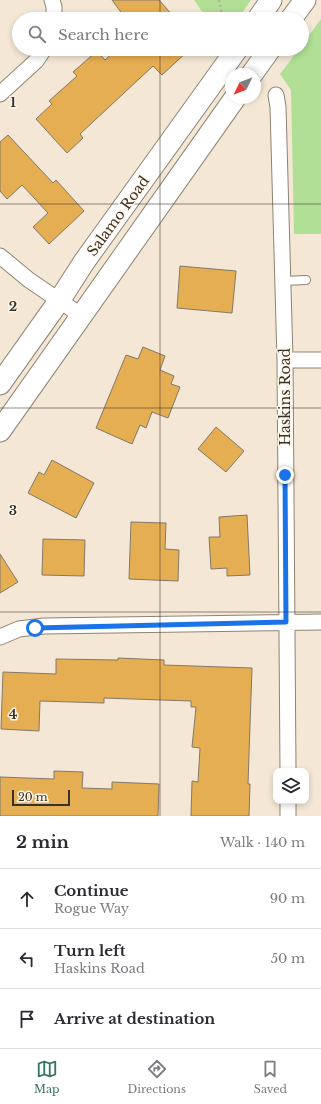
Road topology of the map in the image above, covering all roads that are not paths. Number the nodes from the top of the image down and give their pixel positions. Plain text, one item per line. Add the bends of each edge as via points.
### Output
1 (52, 0) edge
2 (271, 0) edge
3 (305, 0) edge
4 (54, 12) edge
5 (263, 12) edge
6 (297, 12) edge
7 (39, 56) edge
8 (232, 56) edge
9 (265, 56) edge
10 (256, 68) edge
11 (0, 94) edge
12 (276, 96) dead end
13 (231, 104) edge
14 (0, 256) edge
15 (306, 280) dead end
16 (283, 281) junction
17 (59, 301) junction
18 (82, 316) junction
19 (285, 360) junction
20 (321, 360) edge
21 (0, 384) edge
22 (0, 432) edge
23 (286, 622) junction
24 (321, 622) edge
25 (0, 637) edge
26 (288, 768) edge
27 (288, 804) edge
28 (288, 816) edge

1 - 4 street
2 - 5 main road
3 - 6 main road
7 - 11 street
8 - 17 main road, Salamo Road via 84,262
9 - 10 main road
12 - 16 street, Haskins Road
13 - 18 main road, Salamo Road
14 - 17 street
15 - 16 lane
16 - 19 street, Haskins Road
17 - 18 street
17 - 21 main road, Salamo Road
18 - 22 main road, Salamo Road
19 - 20 street
19 - 23 street, Haskins Road
23 - 24 street
23 - 25 street via 44,626 19,629
23 - 26 street, Haskins Road
27 - 28 street

